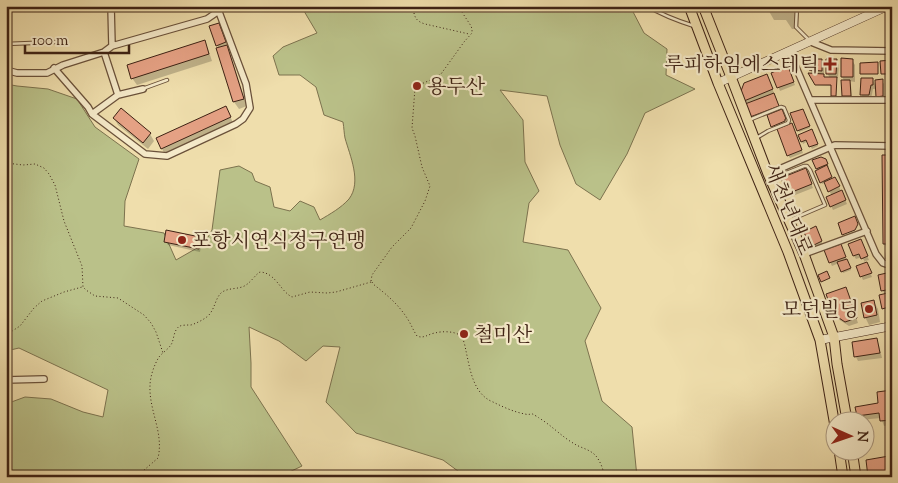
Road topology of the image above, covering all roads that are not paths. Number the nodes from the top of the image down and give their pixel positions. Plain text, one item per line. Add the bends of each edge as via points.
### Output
1 (111, 6) edge
2 (226, 6) edge
3 (647, 6) edge
4 (689, 6) edge
5 (703, 6) edge
6 (797, 6) edge
7 (888, 6) edge
8 (218, 12) junction
9 (698, 27) junction
10 (56, 42) dead end
11 (811, 42) junction
12 (6, 44) edge
13 (112, 46) junction
14 (790, 51) junction
15 (892, 51) edge
16 (104, 52) junction
17 (54, 68) junction
18 (6, 70) edge
19 (731, 77) junction
20 (167, 80) dead end
21 (718, 83) junction
22 (143, 89) joint
23 (118, 95) junction
24 (811, 100) junction
25 (892, 100) edge
26 (92, 114) junction
27 (748, 121) junction
28 (755, 140) junction
29 (830, 146) junction
30 (892, 146) edge
31 (770, 173) junction
32 (789, 220) junction
33 (867, 231) junction
34 (804, 254) junction
35 (892, 266) edge
36 (892, 326) edge
37 (834, 337) junction
38 (820, 340) junction
39 (44, 379) dead end
40 (6, 380) edge
41 (832, 410) edge
42 (845, 410) edge
43 (840, 460) edge
44 (853, 460) edge
45 (843, 477) edge
46 (856, 477) edge

1 - 13 street
2 - 8 street
3 - 9 lane
4 - 9 main road, 새천년대로
5 - 19 main road, 새천년대로
6 - 11 lane via 796,27
7 - 11 street
8 - 13 street via 207,19
8 - 26 street via 246,84 250,108 243,119 167,156 145,154
9 - 21 main road, 새천년대로
10 - 12 lane
11 - 14 street
11 - 15 street via 831,50
13 - 16 street
14 - 19 street
14 - 24 street
16 - 17 street
16 - 23 street
17 - 18 street via 47,73
17 - 26 street
19 - 21 street
19 - 27 main road, 새천년대로
20 - 22 lane
21 - 38 main road, 새천년대로 via 788,252
22 - 23 street
23 - 26 street
24 - 25 street
24 - 29 street
27 - 28 main road, 새천년대로
27 - 28 lane via 781,107 789,120
28 - 31 main road, 새천년대로
29 - 30 street
29 - 31 street
29 - 33 street
31 - 32 main road, 새천년대로
31 - 32 lane via 780,176 807,166 825,205
32 - 34 main road, 새천년대로
33 - 34 street
33 - 35 street via 876,254 883,263
34 - 37 main road, 새천년대로
36 - 37 street
37 - 38 street
37 - 42 main road, 새천년대로
38 - 41 main road, 새천년대로
39 - 40 street
43 - 45 main road
44 - 46 main road

